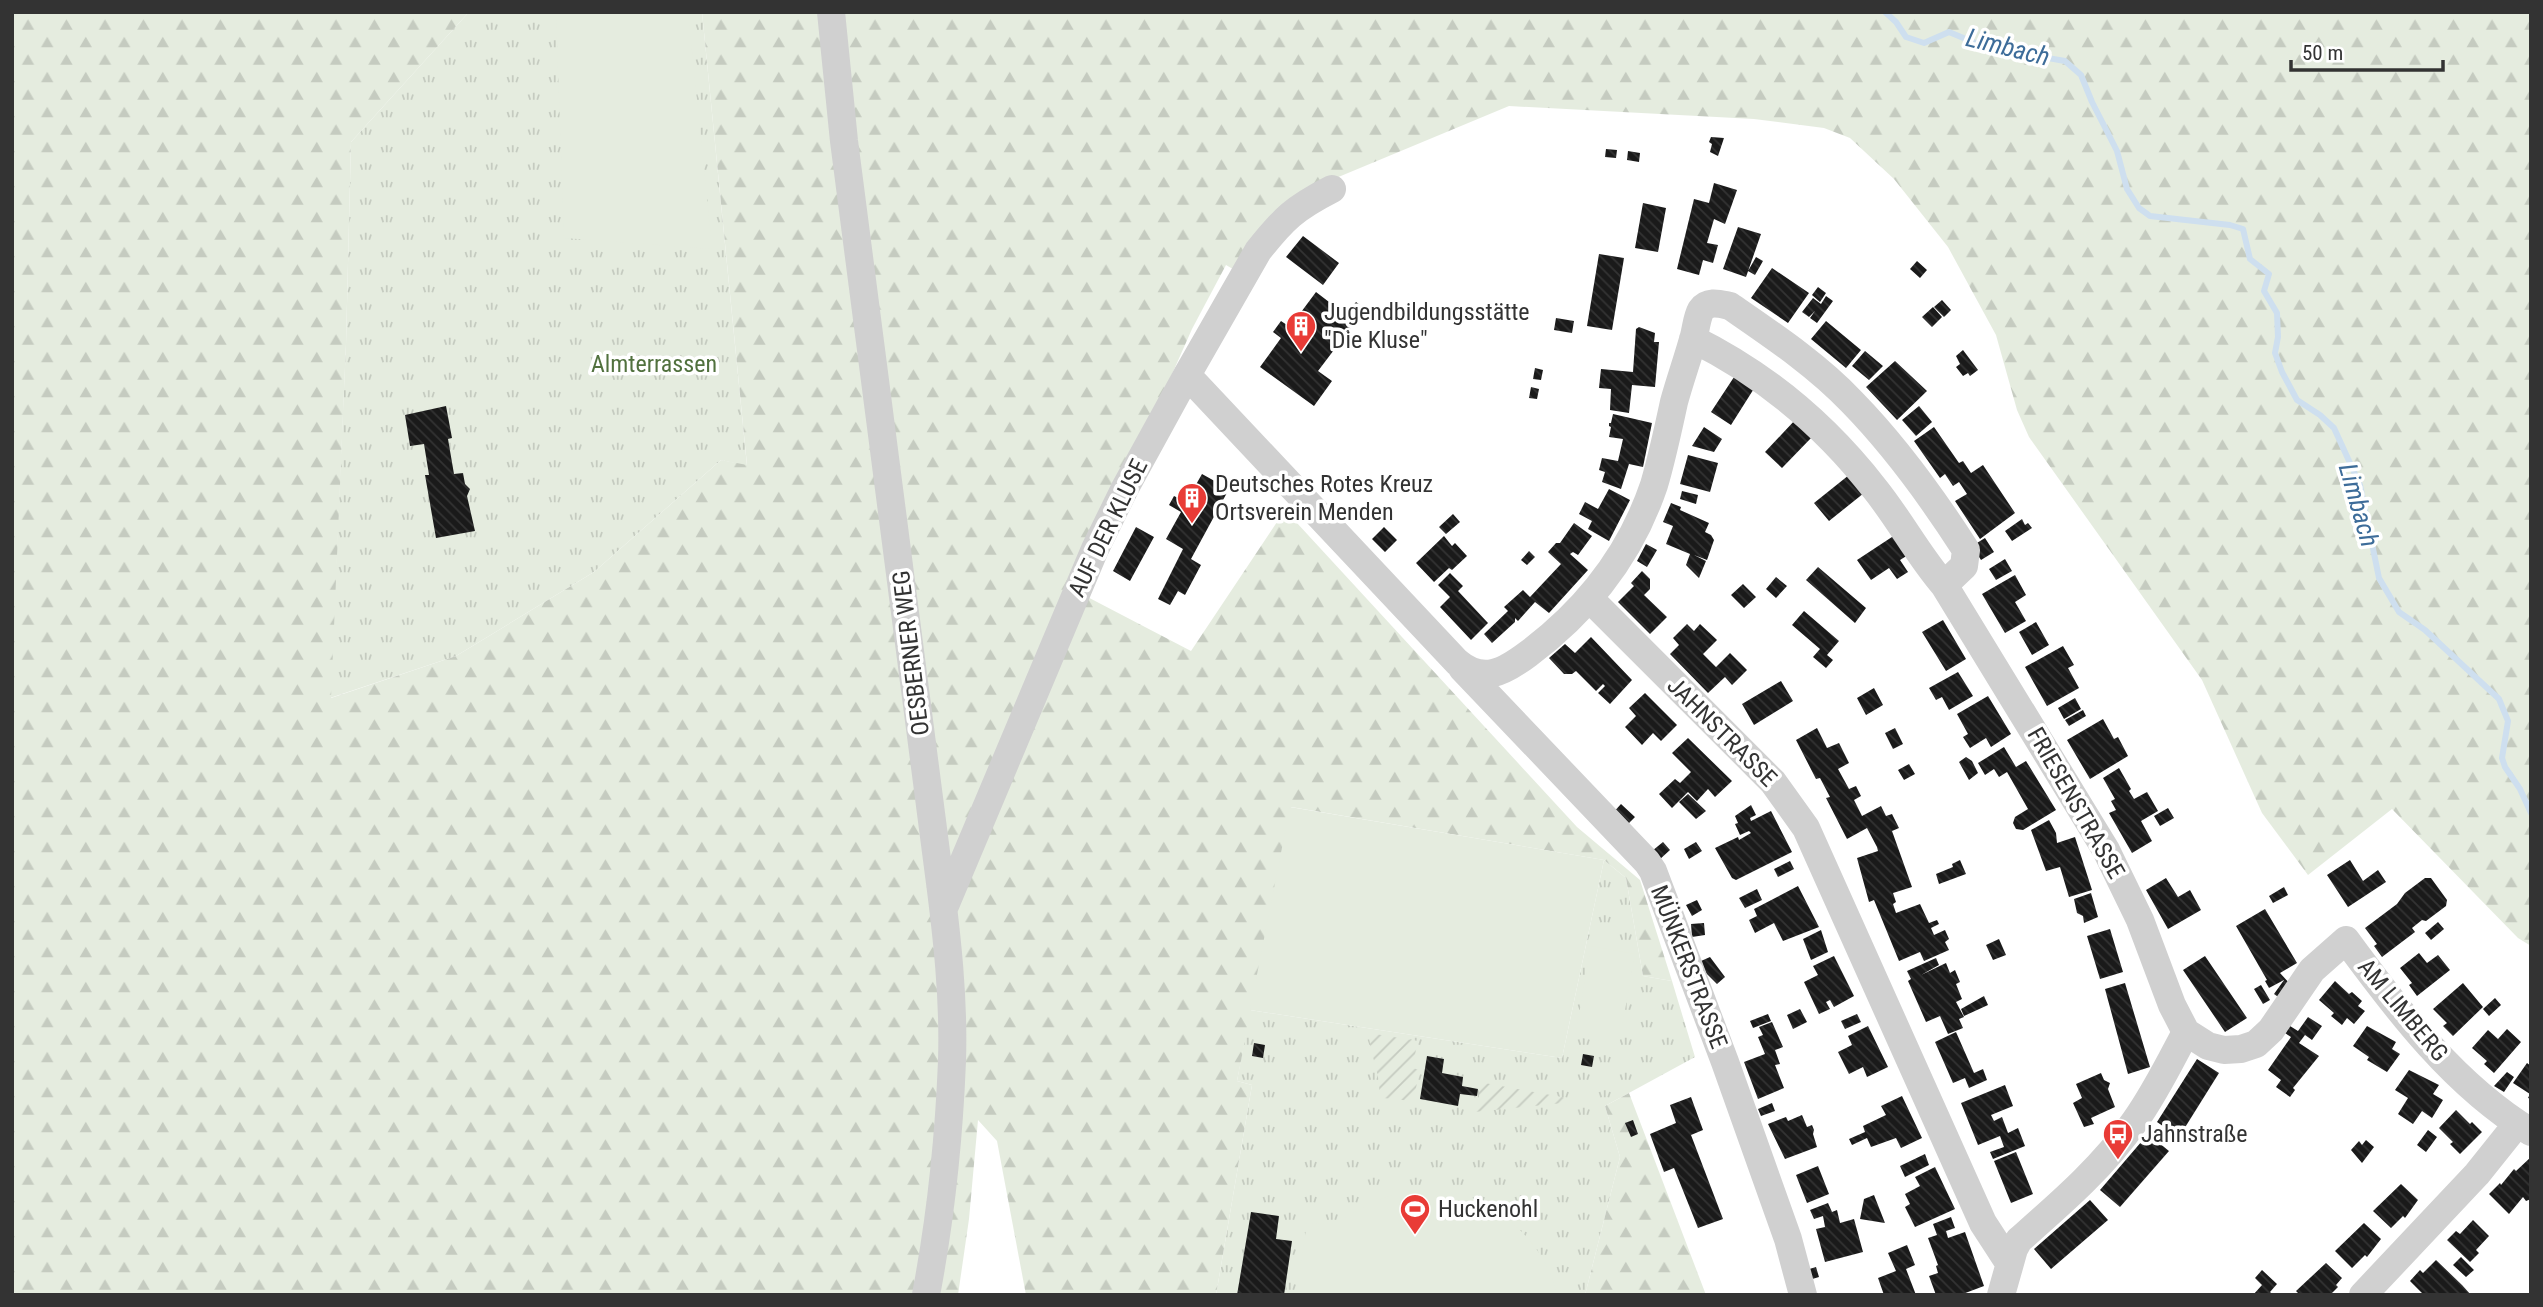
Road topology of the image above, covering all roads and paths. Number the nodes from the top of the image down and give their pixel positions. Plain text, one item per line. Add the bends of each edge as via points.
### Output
1 (831, 12) edge
2 (1332, 189) dead end
3 (1693, 340) junction
4 (1187, 375) junction
5 (1944, 585) junction
6 (1590, 599) junction
7 (1461, 666) junction
8 (944, 908) junction
9 (2186, 1032) junction
10 (2524, 1128) edge
11 (2009, 1263) junction
12 (926, 1295) edge
13 (1803, 1295) edge
14 (2001, 1295) edge
15 (2363, 1295) edge

1 - 8 street, OESBERNER WEG
2 - 4 street, AUF DER KLUSE via 1301,205 1258,251
3 - 5 street, FRIESENSTRASSE via 1730,357 1807,414 1875,488
3 - 5 street via 1700,312 1707,304 1730,306 1851,400 1930,494 1966,550 1964,566
3 - 6 street via 1641,520
4 - 7 street, MÜNKERSTRASSE
4 - 8 street, AUF DER KLUSE via 1076,591
5 - 9 street, FRIESENSTRASSE via 2106,850
6 - 7 street via 1506,669 1483,675
6 - 11 street, JAHNSTRASSE via 1773,782 1806,828 1983,1223
7 - 13 street, MÜNKERSTRASSE via 1653,871 1783,1226
8 - 12 street, OESBERNER WEG via 952,1060
9 - 10 street, AM LIMBERG via 2224,1050 2256,1044 2312,971 2346,940 2424,1039 2483,1098
9 - 11 street via 2136,1120 2095,1170 2019,1240
10 - 15 street
11 - 14 street

